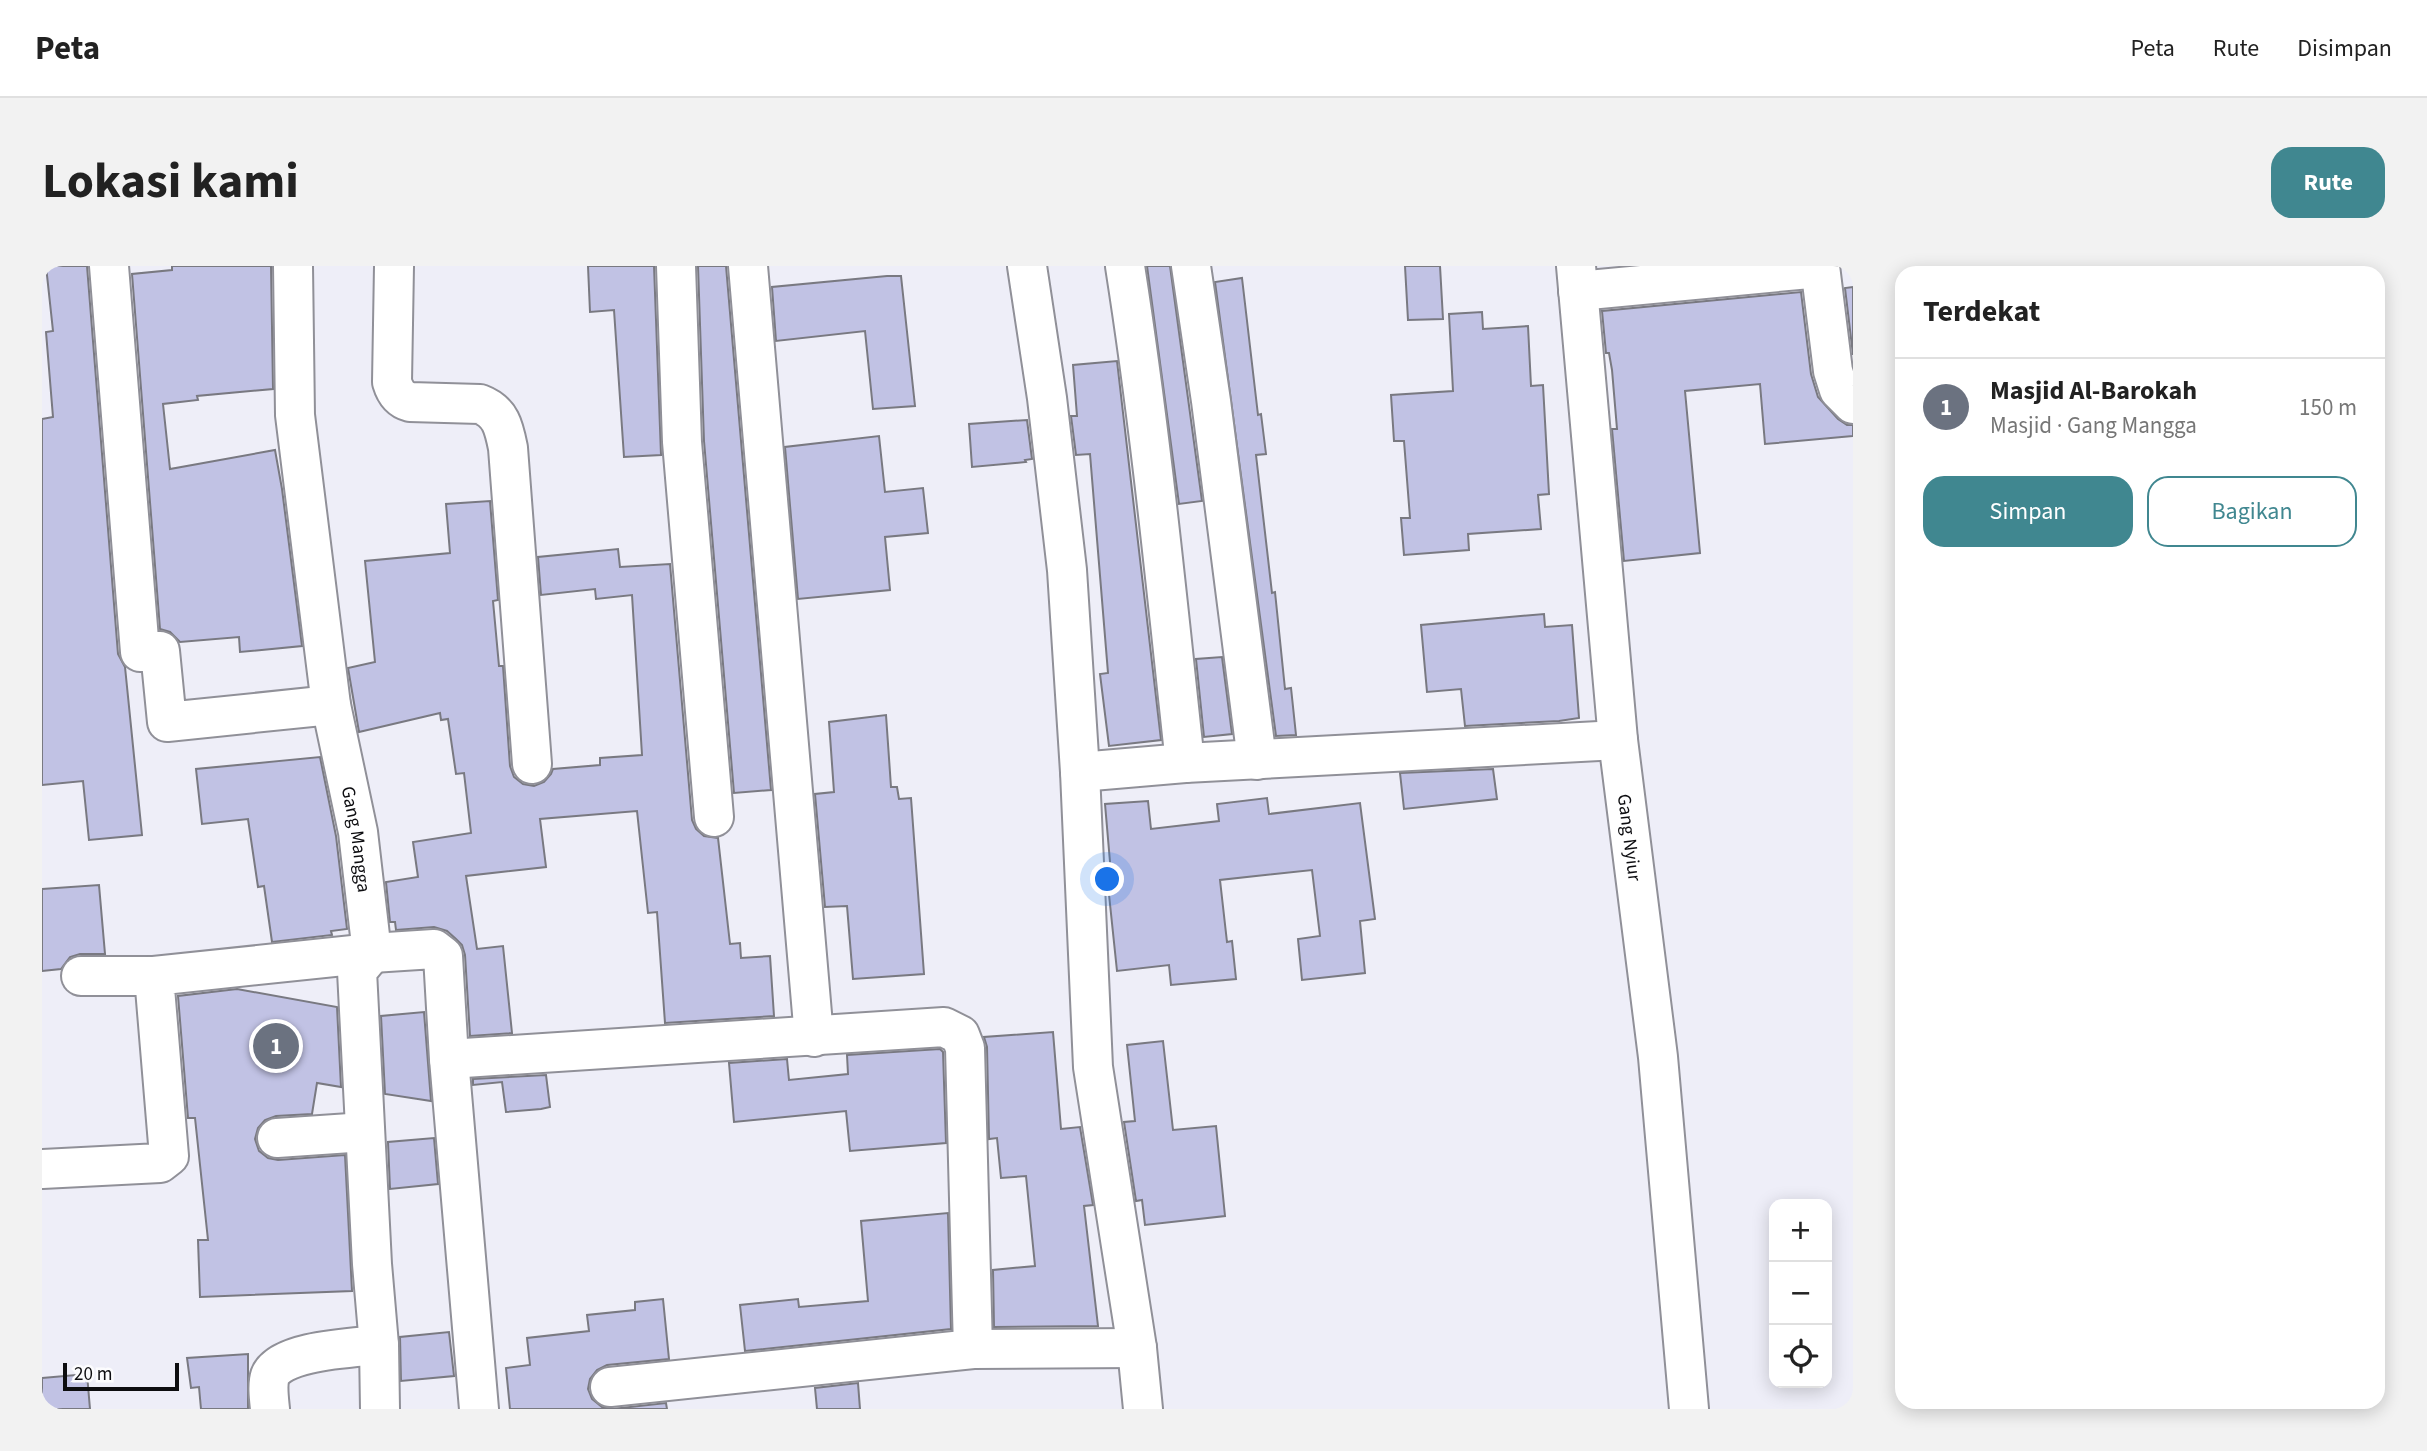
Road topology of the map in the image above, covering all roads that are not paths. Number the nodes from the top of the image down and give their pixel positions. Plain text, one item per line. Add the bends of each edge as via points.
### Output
1 (109, 266) edge
2 (293, 266) edge
3 (394, 266) edge
4 (676, 266) edge
5 (748, 266) edge
6 (1027, 266) edge
7 (1125, 266) edge
8 (1191, 266) edge
9 (1820, 267) edge
10 (1577, 279) edge
11 (1853, 404) edge
12 (331, 705) junction
13 (1618, 740) junction
14 (1257, 760) junction
15 (1185, 763) junction
16 (532, 764) dead end
17 (1080, 772) junction
18 (714, 817) dead end
19 (372, 953) junction
20 (81, 976) dead end
21 (154, 976) junction
22 (814, 1037) junction
23 (449, 1059) junction
24 (365, 1132) junction
25 (276, 1139) dead end
26 (42, 1170) edge
27 (379, 1345) junction
28 (1137, 1348) junction
29 (973, 1349) junction
30 (610, 1387) dead end
31 (270, 1409) edge
32 (380, 1409) edge
33 (479, 1409) edge
34 (1143, 1409) edge
35 (1689, 1409) edge

1 - 12 street via 140,652 160,651 167,722
2 - 12 street, Gang Mangga via 295,415
3 - 16 street via 394,390 410,402 480,404 490,407 503,421
4 - 18 street via 682,442
5 - 22 street
6 - 17 street via 1067,570
7 - 15 street
8 - 14 street
9 - 10 street
9 - 11 street via 1833,371 1839,390
10 - 13 street, Gang Nyiur
12 - 19 street, Gang Mangga via 358,832
13 - 14 street
13 - 35 street, Gang Nyiur via 1658,1057
14 - 15 street
15 - 17 street
17 - 28 street via 1093,1067
19 - 21 street
19 - 23 street via 434,949 443,956
19 - 24 street via 357,971
20 - 21 street
21 - 26 street via 170,1156 160,1163
22 - 23 street
22 - 29 street via 944,1027 960,1035 965,1048
23 - 33 street
24 - 25 street
24 - 27 street
27 - 31 street via 279,1363 270,1377
27 - 32 street
28 - 29 street
28 - 34 street
29 - 30 street

